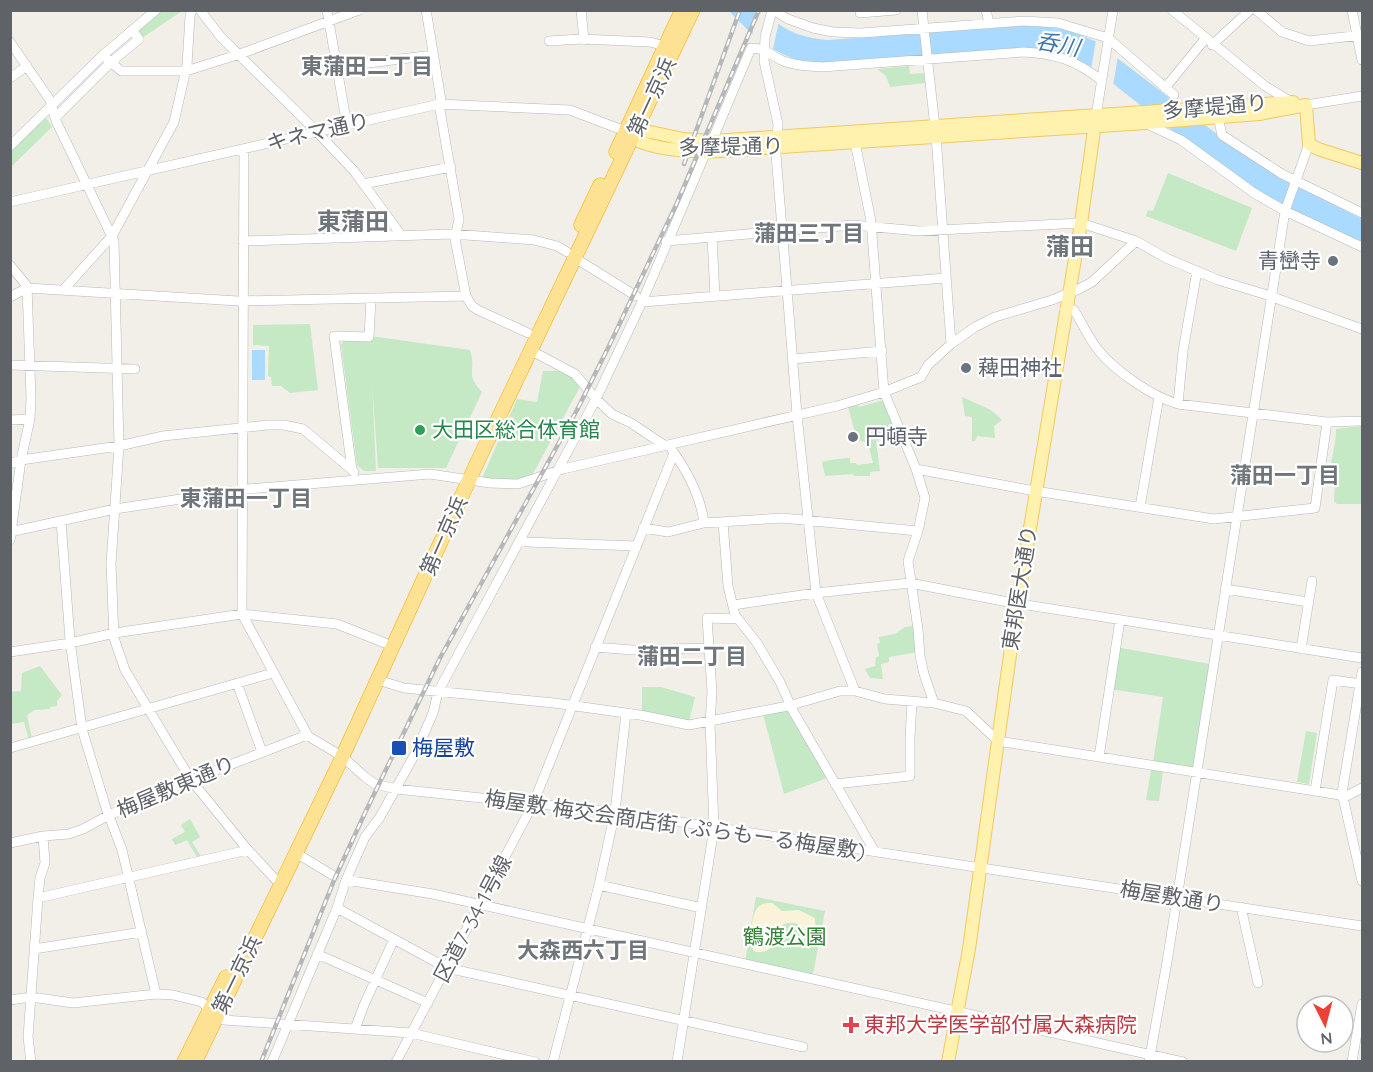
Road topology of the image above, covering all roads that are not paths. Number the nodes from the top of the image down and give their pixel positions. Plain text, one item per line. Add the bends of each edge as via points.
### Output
1 (156, 10) edge
2 (192, 10) edge
3 (200, 10) edge
4 (327, 10) edge
5 (359, 10) edge
6 (426, 10) edge
7 (581, 10) edge
8 (682, 10) edge
9 (693, 10) edge
10 (896, 10) edge
11 (922, 10) edge
12 (986, 10) edge
13 (1017, 10) edge
14 (1113, 10) edge
15 (1172, 10) edge
16 (1250, 10) edge
17 (1256, 10) edge
18 (1352, 10) edge
19 (772, 12) edge
20 (860, 12) edge
21 (1016, 22) junction
22 (329, 23) junction
23 (989, 23) junction
24 (132, 30) junction
25 (924, 30) junction
26 (861, 33) junction
27 (1360, 36) edge
28 (1108, 38) junction
29 (584, 40) junction
30 (549, 41) dead end
31 (10, 42) edge
32 (1209, 42) junction
33 (665, 46) junction
34 (764, 47) junction
35 (240, 54) junction
36 (103, 55) junction
37 (433, 55) junction
38 (928, 59) junction
39 (1362, 60) edge
40 (110, 63) junction
41 (27, 66) junction
42 (336, 67) junction
43 (186, 71) junction
44 (10, 78) edge
45 (1102, 80) junction
46 (1165, 88) junction
47 (1174, 95) dead end
48 (1362, 96) edge
49 (1290, 101) junction
50 (439, 104) junction
51 (1306, 105) junction
52 (51, 107) junction
53 (1218, 117) junction
54 (55, 118) junction
55 (1148, 118) junction
56 (1096, 121) junction
57 (347, 126) junction
58 (935, 131) junction
59 (317, 132) junction
60 (632, 133) junction
61 (777, 142) junction
62 (855, 142) junction
63 (1309, 144) junction
64 (10, 146) edge
65 (709, 146) junction
66 (244, 149) junction
67 (1362, 163) edge
68 (451, 167) junction
69 (147, 170) junction
70 (1297, 183) junction
71 (87, 184) junction
72 (363, 184) junction
73 (10, 201) edge
74 (1285, 210) junction
75 (1362, 213) edge
76 (1081, 223) junction
77 (872, 225) junction
78 (942, 230) junction
79 (782, 231) junction
80 (455, 234) junction
81 (401, 235) junction
82 (112, 236) junction
83 (712, 237) junction
84 (243, 241) junction
85 (666, 241) junction
86 (1136, 241) junction
87 (1362, 247) edge
88 (571, 255) junction
89 (10, 265) edge
90 (1197, 271) junction
91 (946, 278) junction
92 (877, 282) junction
93 (27, 288) junction
94 (787, 289) junction
95 (64, 290) junction
96 (115, 293) junction
97 (1068, 293) junction
98 (466, 296) junction
99 (716, 296) junction
100 (1271, 296) junction
101 (10, 297) edge
102 (371, 298) junction
103 (639, 299) junction
104 (243, 301) junction
105 (1065, 309) junction
106 (1362, 329) edge
107 (528, 333) junction
108 (951, 345) junction
109 (530, 350) junction
110 (882, 351) junction
111 (793, 359) junction
112 (30, 364) junction
113 (10, 365) edge
114 (118, 369) junction
115 (135, 369) dead end
116 (884, 392) junction
117 (1159, 397) junction
118 (596, 399) junction
119 (1178, 404) junction
120 (1252, 412) junction
121 (797, 415) junction
122 (30, 419) junction
123 (10, 420) edge
124 (1362, 421) edge
125 (1327, 422) junction
126 (243, 429) junction
127 (119, 446) junction
128 (669, 448) junction
129 (21, 460) junction
130 (10, 463) edge
131 (916, 469) junction
132 (352, 470) junction
133 (557, 471) junction
134 (360, 478) junction
135 (465, 478) junction
136 (242, 489) junction
137 (1035, 491) junction
138 (1140, 507) junction
139 (115, 509) junction
140 (1236, 516) junction
141 (809, 520) junction
142 (61, 521) junction
143 (723, 522) junction
144 (704, 523) junction
145 (643, 528) junction
146 (918, 531) junction
147 (11, 535) edge
148 (519, 540) junction
149 (636, 546) junction
150 (1312, 581) dead end
151 (910, 583) junction
152 (1225, 589) junction
153 (816, 593) junction
154 (1308, 602) junction
155 (1017, 604) junction
156 (733, 605) junction
157 (242, 614) junction
158 (738, 618) junction
159 (1120, 620) junction
160 (116, 633) junction
161 (1218, 636) junction
162 (70, 643) junction
163 (385, 643) junction
164 (595, 646) junction
165 (709, 648) junction
166 (1301, 649) junction
167 (10, 652) edge
168 (1362, 658) edge
169 (1362, 672) edge
170 (273, 673) junction
171 (378, 680) junction
172 (237, 683) junction
173 (1361, 684) junction
174 (855, 691) junction
175 (438, 693) junction
176 (912, 701) junction
177 (934, 703) junction
178 (792, 705) junction
179 (573, 706) junction
180 (147, 709) junction
181 (626, 713) junction
182 (710, 723) junction
183 (81, 729) junction
184 (307, 735) junction
185 (998, 741) junction
186 (10, 748) edge
187 (262, 752) junction
188 (339, 754) junction
189 (1099, 758) junction
190 (1196, 773) junction
191 (191, 780) junction
192 (835, 784) junction
193 (1362, 788) edge
194 (396, 789) junction
195 (1315, 791) junction
196 (1343, 798) junction
197 (533, 804) junction
198 (615, 812) junction
199 (109, 815) junction
200 (714, 828) junction
201 (43, 836) junction
202 (10, 843) edge
203 (248, 850) junction
204 (875, 852) junction
205 (296, 853) junction
206 (981, 868) junction
207 (334, 876) dead end
208 (130, 877) junction
209 (275, 879) junction
210 (346, 880) junction
211 (1362, 881) edge
212 (599, 885) junction
213 (1176, 897) junction
214 (38, 898) junction
215 (481, 906) junction
216 (1240, 907) junction
217 (337, 908) junction
218 (702, 908) junction
219 (1362, 926) edge
220 (587, 930) junction
221 (142, 932) junction
222 (394, 939) junction
223 (34, 949) junction
224 (694, 953) junction
225 (317, 954) junction
226 (447, 968) junction
227 (376, 980) junction
228 (1258, 983) dead end
229 (156, 994) junction
230 (569, 995) junction
231 (31, 997) junction
232 (10, 1000) edge
233 (428, 1003) junction
234 (1362, 1004) edge
235 (957, 1011) junction
236 (213, 1013) junction
237 (684, 1021) junction
238 (286, 1024) junction
239 (355, 1029) junction
240 (411, 1033) junction
241 (803, 1047) dead end
242 (1150, 1058) edge
243 (32, 1062) edge
244 (184, 1062) edge
245 (195, 1062) edge
246 (272, 1062) edge
247 (396, 1062) edge
248 (535, 1062) edge
249 (553, 1062) edge
250 (677, 1062) edge
251 (948, 1062) edge
252 (1183, 1062) edge
253 (1352, 1062) edge

1 - 24 street
2 - 43 street
3 - 35 street
4 - 22 street
5 - 22 street
6 - 37 street
7 - 29 street
8 - 33 highway, 第一京浜
9 - 60 highway, 第一京浜
10 - 20 street
11 - 25 street
12 - 23 street
13 - 21 street
14 - 28 street
15 - 32 street
16 - 32 street
17 - 27 street via 1282,32 1310,40
18 - 27 street
19 - 26 street via 821,30
19 - 34 street
20 - 26 street
21 - 23 street
21 - 28 street via 1058,23
22 - 35 street
22 - 42 street
23 - 25 street
24 - 36 street
24 - 40 street via 139,39
25 - 26 street
25 - 38 street
27 - 39 street
28 - 45 street
28 - 46 street
29 - 30 street
29 - 33 street
31 - 41 street
32 - 46 street
32 - 49 street
33 - 60 highway, 第一京浜
34 - 38 street via 780,60 806,66
34 - 61 street via 778,124
34 - 65 street via 751,48
35 - 43 street
35 - 59 street
36 - 40 street
36 - 52 street
37 - 42 street
37 - 50 street
38 - 45 street via 1038,53 1078,63
38 - 58 street
40 - 43 street via 121,71
40 - 54 street
41 - 44 street
41 - 52 street
42 - 57 street
43 - 69 street via 174,122
45 - 56 street
46 - 47 street
48 - 51 street
49 - 51 main road, 多摩堤通り
49 - 55 main road, 多摩堤通り via 1190,109
50 - 57 street, キネマ通り
50 - 60 street, キネマ通り via 570,110
50 - 68 street
51 - 53 main road, 多摩堤通り
51 - 63 main road
52 - 54 street
52 - 64 street
53 - 55 main road, 多摩堤通り via 1161,122
53 - 70 street via 1222,135
54 - 71 street
55 - 56 main road, 多摩堤通り
55 - 74 street via 1254,193
56 - 58 main road, 多摩堤通り
56 - 76 main road, 東邦医大通り
57 - 59 street, キネマ通り
58 - 61 main road, 多摩堤通り
58 - 62 main road, 多摩堤通り
58 - 78 street
59 - 66 street, キネマ通り
59 - 72 street
60 - 65 main road, 多摩堤通り
60 - 88 highway, 第一京浜
61 - 62 main road, 多摩堤通り
61 - 65 main road, 多摩堤通り
61 - 79 street
62 - 77 street
63 - 67 main road
63 - 70 street
65 - 85 street
66 - 69 street, キネマ通り
66 - 84 street
68 - 72 street
68 - 80 street via 459,219
69 - 71 street, キネマ通り
69 - 82 street
70 - 74 street
70 - 75 street
71 - 73 street, キネマ通り
71 - 82 street
72 - 81 street
74 - 87 street
74 - 100 street
76 - 78 street
76 - 86 street
76 - 97 main road, 東邦医大通り
77 - 78 street
77 - 79 street
77 - 92 street
78 - 91 street
79 - 83 street
79 - 94 street
80 - 81 street
80 - 88 street via 534,240 557,246
80 - 98 street
81 - 84 street
82 - 95 street
82 - 96 street
83 - 85 street
83 - 99 street
84 - 104 street
85 - 103 street
86 - 90 street
86 - 97 street via 1092,282
88 - 103 street
88 - 107 highway, 第一京浜
88 - 109 highway, 第一京浜
89 - 93 street
90 - 100 street
90 - 119 street
91 - 92 street
91 - 108 street
92 - 94 street
92 - 110 street
93 - 95 street
93 - 101 street
93 - 112 street
94 - 99 street
94 - 111 street
95 - 96 street
96 - 104 street
96 - 114 street
97 - 105 main road, 東邦医大通り
97 - 108 street via 995,316
98 - 102 street
98 - 107 street via 478,310
99 - 103 street
100 - 106 street
100 - 120 street
102 - 104 street
102 - 132 street via 369,337 334,336
103 - 118 street
104 - 126 street
105 - 117 street via 1074,310 1104,356
105 - 137 main road, 東邦医大通り
107 - 135 highway, 第一京浜
108 - 116 street via 928,365 921,377
109 - 118 street via 575,374
109 - 135 highway, 第一京浜
110 - 111 street
110 - 116 street
111 - 121 street
112 - 113 street
112 - 114 street
112 - 122 street
114 - 115 street
114 - 127 street
116 - 121 street
116 - 131 street
117 - 119 street
117 - 138 street
118 - 128 street via 612,414
118 - 133 street
119 - 120 street
120 - 125 street
120 - 140 street
121 - 128 street
121 - 141 street
122 - 123 street
122 - 129 street
124 - 125 street
125 - 140 street via 1315,508
126 - 127 street via 163,436
126 - 132 street via 268,425 303,429
126 - 136 street
127 - 129 street
127 - 139 street
128 - 133 street
128 - 144 street via 692,486
128 - 145 street, 区道7-34-1号線
129 - 130 street
129 - 147 street
131 - 137 street
131 - 146 street via 926,498
132 - 134 street
133 - 135 street via 507,485
133 - 148 street
134 - 135 street via 430,474
134 - 136 street
135 - 163 highway, 第一京浜
135 - 171 highway, 第一京浜
136 - 139 street
136 - 157 street
137 - 138 street
137 - 155 main road, 東邦医大通り
138 - 140 street via 1214,519
139 - 142 street
139 - 160 street via 111,573
140 - 152 street
141 - 143 street
141 - 146 street
141 - 153 street
142 - 147 street
142 - 162 street
143 - 144 street
143 - 156 street
144 - 145 street via 668,532
145 - 149 street, 区道7-34-1号線
146 - 151 street via 908,561
148 - 149 street
148 - 175 street
149 - 164 street, 区道7-34-1号線
150 - 154 street
151 - 153 street
151 - 155 street
151 - 177 street via 920,656
152 - 154 street
152 - 161 street
153 - 156 street
153 - 174 street
154 - 166 street
155 - 159 street
155 - 185 main road, 東邦医大通り
156 - 158 street
157 - 160 street
157 - 163 street via 337,624
157 - 170 street
158 - 165 street via 707,618
158 - 178 street
159 - 161 street
159 - 189 street
160 - 162 street
160 - 180 street via 114,638 125,670
161 - 166 street
161 - 190 street
162 - 167 street
162 - 183 street
163 - 188 highway, 第一京浜
164 - 165 street via 632,650
164 - 179 street, 区道7-34-1号線
165 - 182 street
166 - 168 street
169 - 173 street
170 - 172 street
170 - 184 street
171 - 175 street
171 - 188 highway, 第一京浜
172 - 180 street
172 - 187 street
173 - 195 street via 1333,680
173 - 196 street
174 - 176 street
174 - 178 street via 831,693
175 - 179 street
175 - 194 street via 428,725
176 - 177 street
176 - 192 street via 910,776
177 - 185 street via 966,711
178 - 182 street
178 - 192 street
179 - 181 street
179 - 197 street, 区道7-34-1号線
180 - 183 street
180 - 191 street
181 - 182 street via 689,725
181 - 198 street
182 - 200 street
183 - 186 street
183 - 199 street
184 - 187 street, 梅屋敷東通り
184 - 188 street
185 - 189 street
185 - 206 main road, 東邦医大通り
187 - 191 street, 梅屋敷東通り
188 - 194 street, 梅屋敷 梅交会商店街 (ぷらもーる梅屋敷) via 375,784
188 - 205 highway, 第一京浜
188 - 209 highway, 第一京浜
189 - 190 street
190 - 195 street
190 - 213 street
191 - 199 street, 梅屋敷東通り
191 - 203 street
192 - 204 street
193 - 196 street
194 - 197 street, 梅屋敷 梅交会商店街 (ぷらもーる梅屋敷)
194 - 210 street via 365,837
195 - 196 street
196 - 211 street
197 - 198 street, 梅屋敷 梅交会商店街 (ぷらもーる梅屋敷)
197 - 215 street, 区道7-34-1号線
198 - 200 street, 梅屋敷 梅交会商店街 (ぷらもーる梅屋敷)
198 - 212 street
199 - 201 street, 梅屋敷東通り via 73,833
199 - 208 street
200 - 204 street, 梅屋敷 梅交会商店街 (ぷらもーる梅屋敷)
200 - 218 street
201 - 202 street, 梅屋敷東通り
201 - 214 street via 45,863
203 - 208 street
203 - 209 street
204 - 206 street, 梅屋敷 梅交会商店街 (ぷらもーる梅屋敷)
205 - 207 street
205 - 236 highway, 第一京浜
206 - 213 street, 梅屋敷通り
206 - 235 main road, 東邦医大通り
208 - 214 street
208 - 221 street
209 - 236 highway, 第一京浜
210 - 215 street
210 - 217 street
212 - 218 street
212 - 220 street
213 - 216 street, 梅屋敷通り
213 - 242 street
214 - 223 street
215 - 220 street
215 - 226 street, 区道7-34-1号線
216 - 219 street, 梅屋敷通り
216 - 228 street
217 - 222 street
217 - 225 street
218 - 224 street
220 - 224 street
220 - 230 street
221 - 223 street
221 - 229 street
222 - 226 street
222 - 227 street
223 - 231 street
224 - 235 street
224 - 237 street
225 - 227 street
225 - 238 street
226 - 230 street
226 - 233 street, 区道7-34-1号線
227 - 233 street
227 - 239 street
229 - 231 street via 73,1004
229 - 236 street via 202,1002
230 - 237 street
230 - 249 street
231 - 232 street
231 - 243 street via 28,1037
233 - 240 street, 区道7-34-1号線
234 - 253 street
235 - 242 street
235 - 251 main road, 東邦医大通り
236 - 238 street via 224,1020
236 - 244 highway, 第一京浜
236 - 245 highway, 第一京浜
237 - 241 street
237 - 250 street
238 - 239 street
238 - 246 street
239 - 240 street
240 - 247 street, 区道7-34-1号線
240 - 248 street
242 - 252 street

